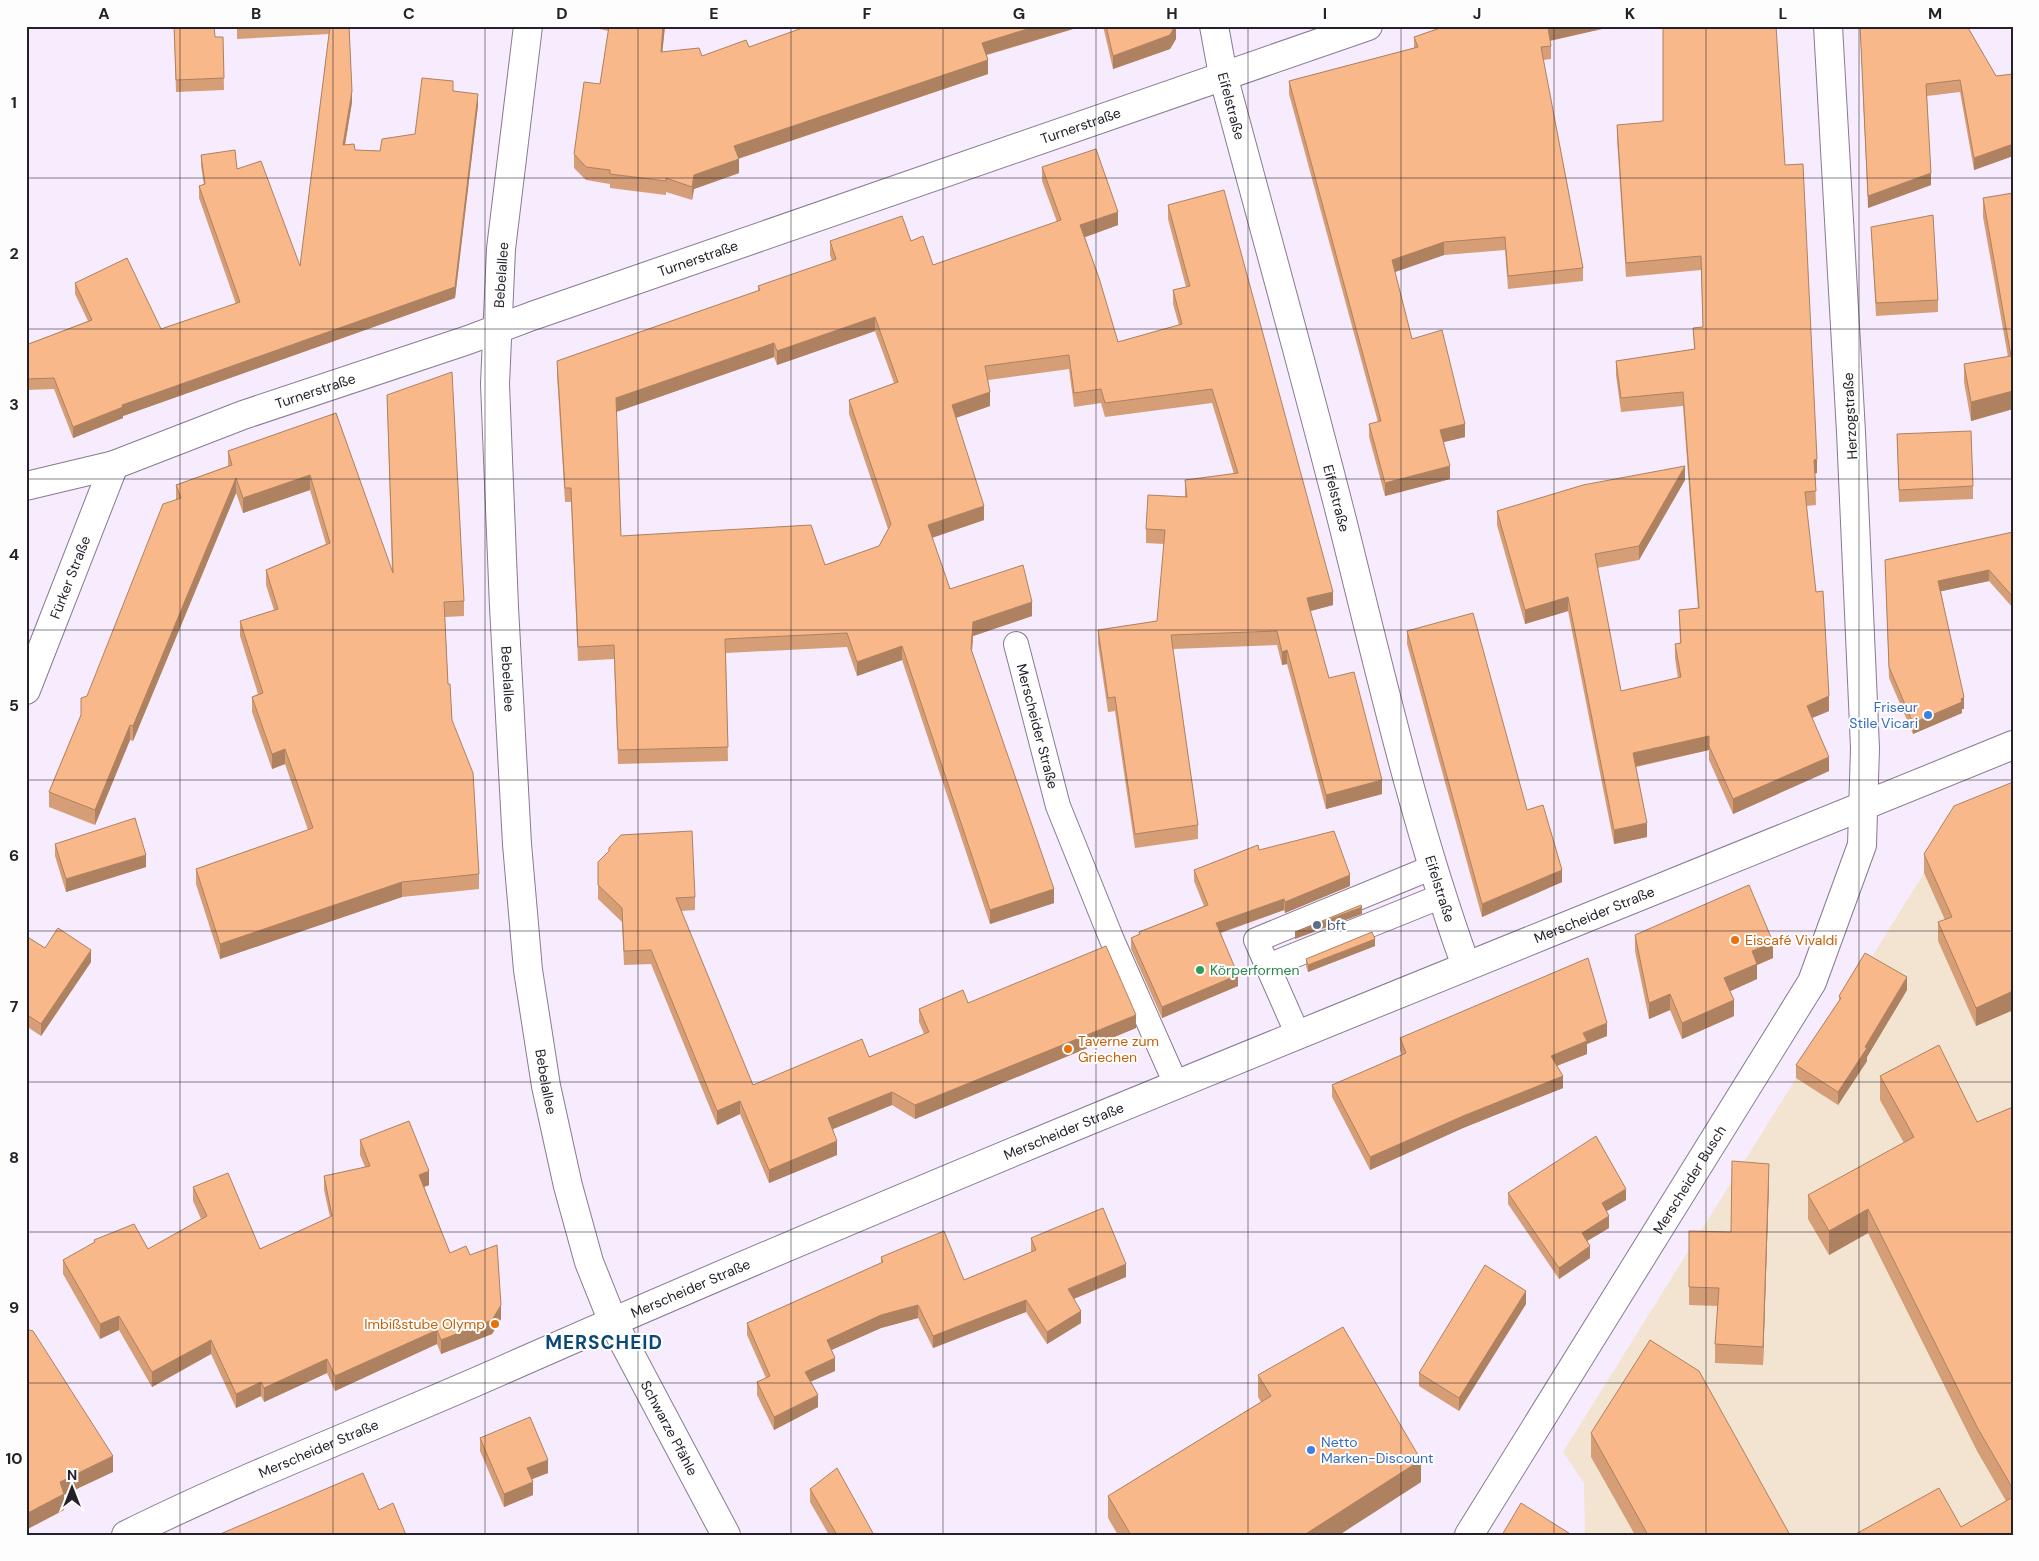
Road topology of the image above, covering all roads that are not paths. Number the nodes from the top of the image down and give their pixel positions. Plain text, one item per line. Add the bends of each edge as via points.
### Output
1 (528, 26) edge
2 (1214, 26) edge
3 (1368, 26) edge
4 (1828, 26) edge
5 (1223, 75) junction
6 (497, 328) junction
7 (114, 465) junction
8 (26, 486) edge
9 (1016, 644) dead end
10 (26, 690) edge
11 (2013, 745) edge
12 (1862, 806) junction
13 (1433, 867) junction
14 (1442, 896) junction
15 (1268, 966) junction
16 (1466, 966) junction
17 (1298, 1035) junction
18 (1176, 1084) junction
19 (614, 1322) junction
20 (126, 1535) edge
21 (726, 1535) edge
22 (1469, 1535) edge

1 - 6 street, Bebelallee via 502,249
2 - 5 street, Eifelstraße
3 - 5 street, Turnerstraße
4 - 12 street, Herzogstraße via 1852,442 1865,748
5 - 6 street, Turnerstraße
5 - 13 street, Eifelstraße
6 - 7 street, Turnerstraße via 243,415
6 - 19 street, Bebelallee via 496,402 504,607 517,844 528,970 546,1086 568,1186 589,1262
7 - 8 street, Turnerstraße
7 - 10 street, Fürker Straße
9 - 18 lane, Merscheider Straße via 1058,806 1112,940
11 - 12 street, Merscheider Straße
12 - 16 street, Merscheider Straße
12 - 22 street, Merscheider Busch via 1862,845 1812,982
13 - 14 street, Eifelstraße
13 - 15 lane via 1256,940
14 - 15 lane
14 - 16 street, Eifelstraße
15 - 17 lane
16 - 17 street, Merscheider Straße
17 - 18 street, Merscheider Straße
18 - 19 street, Merscheider Straße
19 - 20 street, Merscheider Straße via 448,1395 238,1481
19 - 21 street, Schwarze Pfähle

